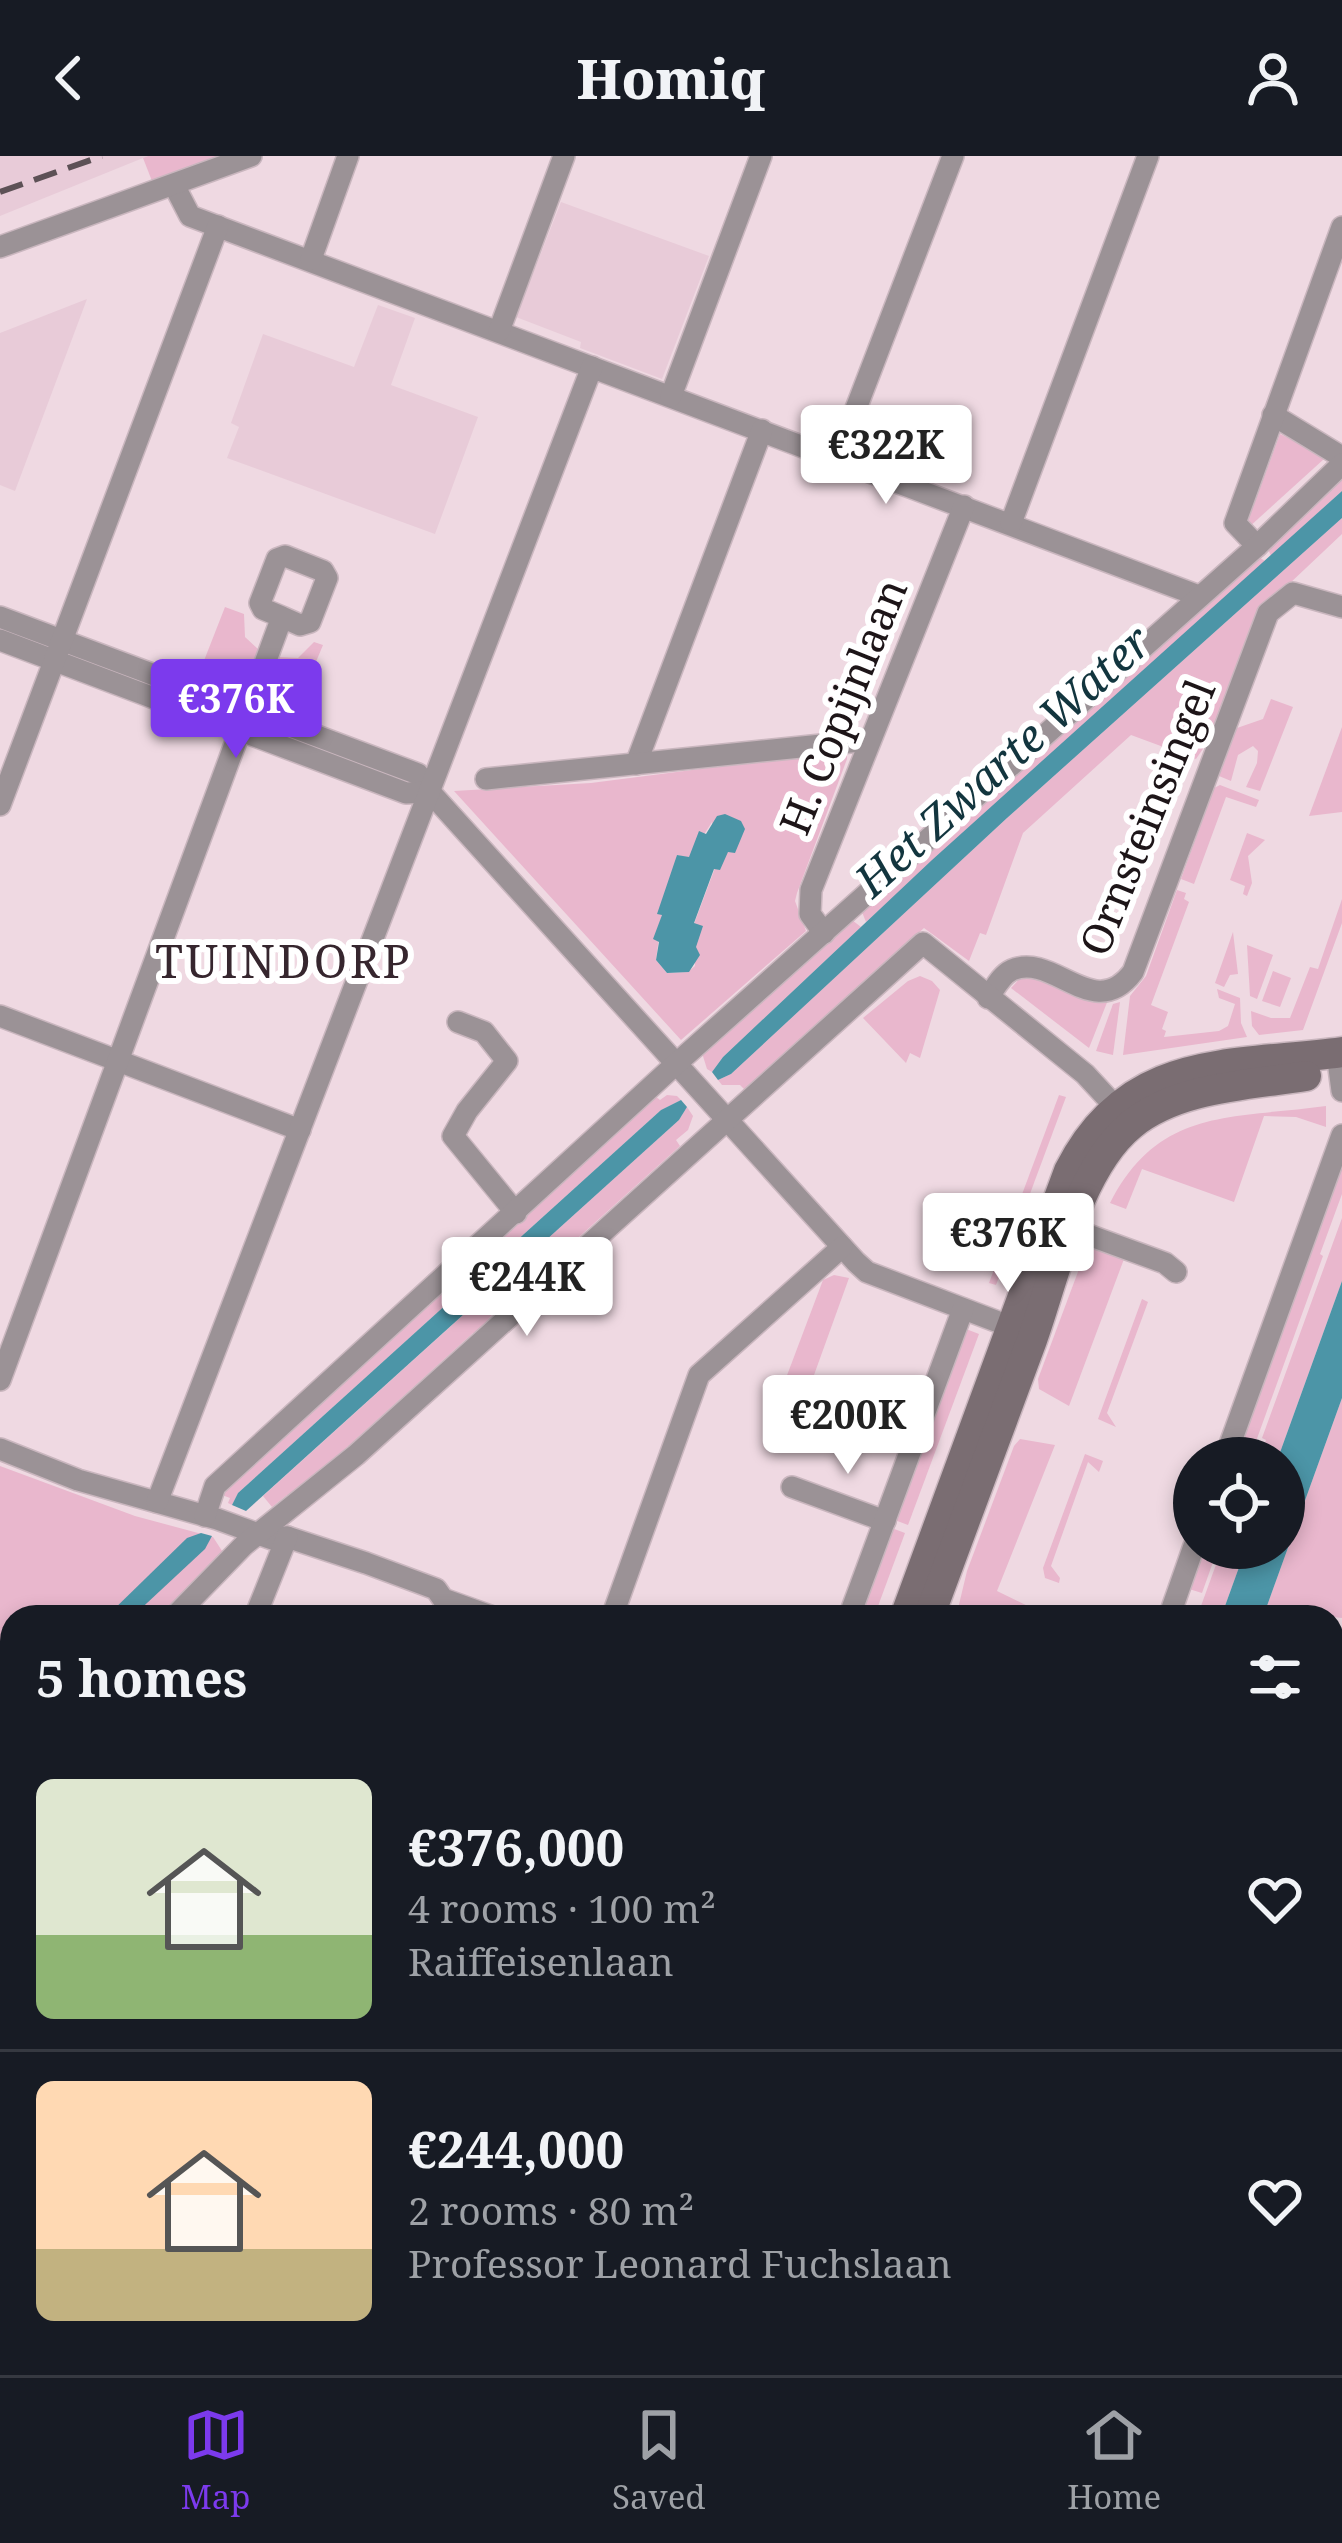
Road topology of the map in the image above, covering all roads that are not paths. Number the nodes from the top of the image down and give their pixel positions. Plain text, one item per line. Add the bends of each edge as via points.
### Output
1 (251, 156) edge
2 (348, 156) edge
3 (564, 156) edge
4 (761, 156) edge
5 (953, 156) edge
6 (1148, 156) edge
7 (174, 185) junction
8 (218, 226) junction
9 (1342, 227) edge
10 (0, 247) edge
11 (311, 259) junction
12 (499, 331) junction
13 (592, 367) junction
14 (671, 396) junction
15 (1273, 415) junction
16 (761, 430) junction
17 (838, 458) junction
18 (1342, 460) edge
19 (964, 506) junction
20 (1011, 524) junction
21 (1257, 546) junction
22 (1199, 596) junction
23 (1342, 607) edge
24 (0, 616) edge
25 (282, 617) dead end
26 (0, 640) edge
27 (57, 650) junction
28 (246, 709) junction
29 (237, 731) junction
30 (870, 740) junction
31 (636, 764) junction
32 (486, 779) dead end
33 (430, 792) junction
34 (0, 805) edge
35 (824, 933) junction
36 (988, 998) junction
37 (0, 1016) edge
38 (458, 1022) dead end
39 (116, 1059) junction
40 (677, 1063) junction
41 (1340, 1068) edge
42 (724, 1114) junction
43 (1124, 1115) junction
44 (300, 1130) junction
45 (1342, 1135) edge
46 (516, 1214) junction
47 (1061, 1225) junction
48 (842, 1247) junction
49 (1176, 1272) dead end
50 (963, 1309) junction
51 (1023, 1331) junction
52 (0, 1380) edge
53 (1233, 1437) edge
54 (0, 1449) edge
55 (792, 1487) dead end
56 (158, 1502) junction
57 (205, 1516) junction
58 (885, 1521) junction
59 (272, 1536) junction
60 (1186, 1569) edge
61 (189, 1605) edge
62 (258, 1605) edge
63 (439, 1605) edge
64 (616, 1605) edge
65 (854, 1605) edge
66 (910, 1605) edge
67 (933, 1605) edge
68 (1173, 1605) edge

1 - 7 street
2 - 11 street
3 - 12 street
4 - 14 street
5 - 17 street
6 - 20 street
7 - 8 street via 190,216
7 - 10 street
8 - 11 street
8 - 27 street
9 - 15 street
11 - 12 street
12 - 13 street
13 - 14 street
13 - 33 street
14 - 16 street
15 - 18 street
15 - 21 street via 1234,523
16 - 17 street
16 - 31 street
17 - 19 street
18 - 21 street
19 - 20 street
19 - 30 street, H. Copijnlaan
20 - 22 street
21 - 22 street
22 - 35 street
23 - 36 street, Ornsteinsingel via 1293,593 1268,613 1123,985 1094,991 1017,968
24 - 27 street
25 - 28 street
26 - 27 street
27 - 28 street
27 - 29 street
27 - 34 street
28 - 29 street
28 - 33 street via 418,774
29 - 33 street via 406,793
29 - 39 street
30 - 31 street
30 - 35 street, H. Copijnlaan via 811,890 810,914
31 - 32 street
33 - 40 street
33 - 44 street
35 - 40 street
36 - 42 street via 923,943
36 - 43 street
37 - 39 street
38 - 46 street via 484,1032 507,1060 454,1136
39 - 44 street
39 - 52 street
40 - 42 street
40 - 46 street
41 - 43 main road
42 - 48 street
42 - 59 street
43 - 47 main road
44 - 56 street
45 - 53 street
46 - 57 street via 215,1486
47 - 49 street
47 - 51 main road
48 - 50 street via 867,1272
48 - 64 street via 699,1376
50 - 51 street
50 - 58 street
51 - 66 main road
51 - 67 main road
54 - 56 street
55 - 58 street
56 - 57 street
57 - 59 street
58 - 65 street
59 - 61 street
59 - 62 street
59 - 63 street via 436,1588
60 - 68 street

